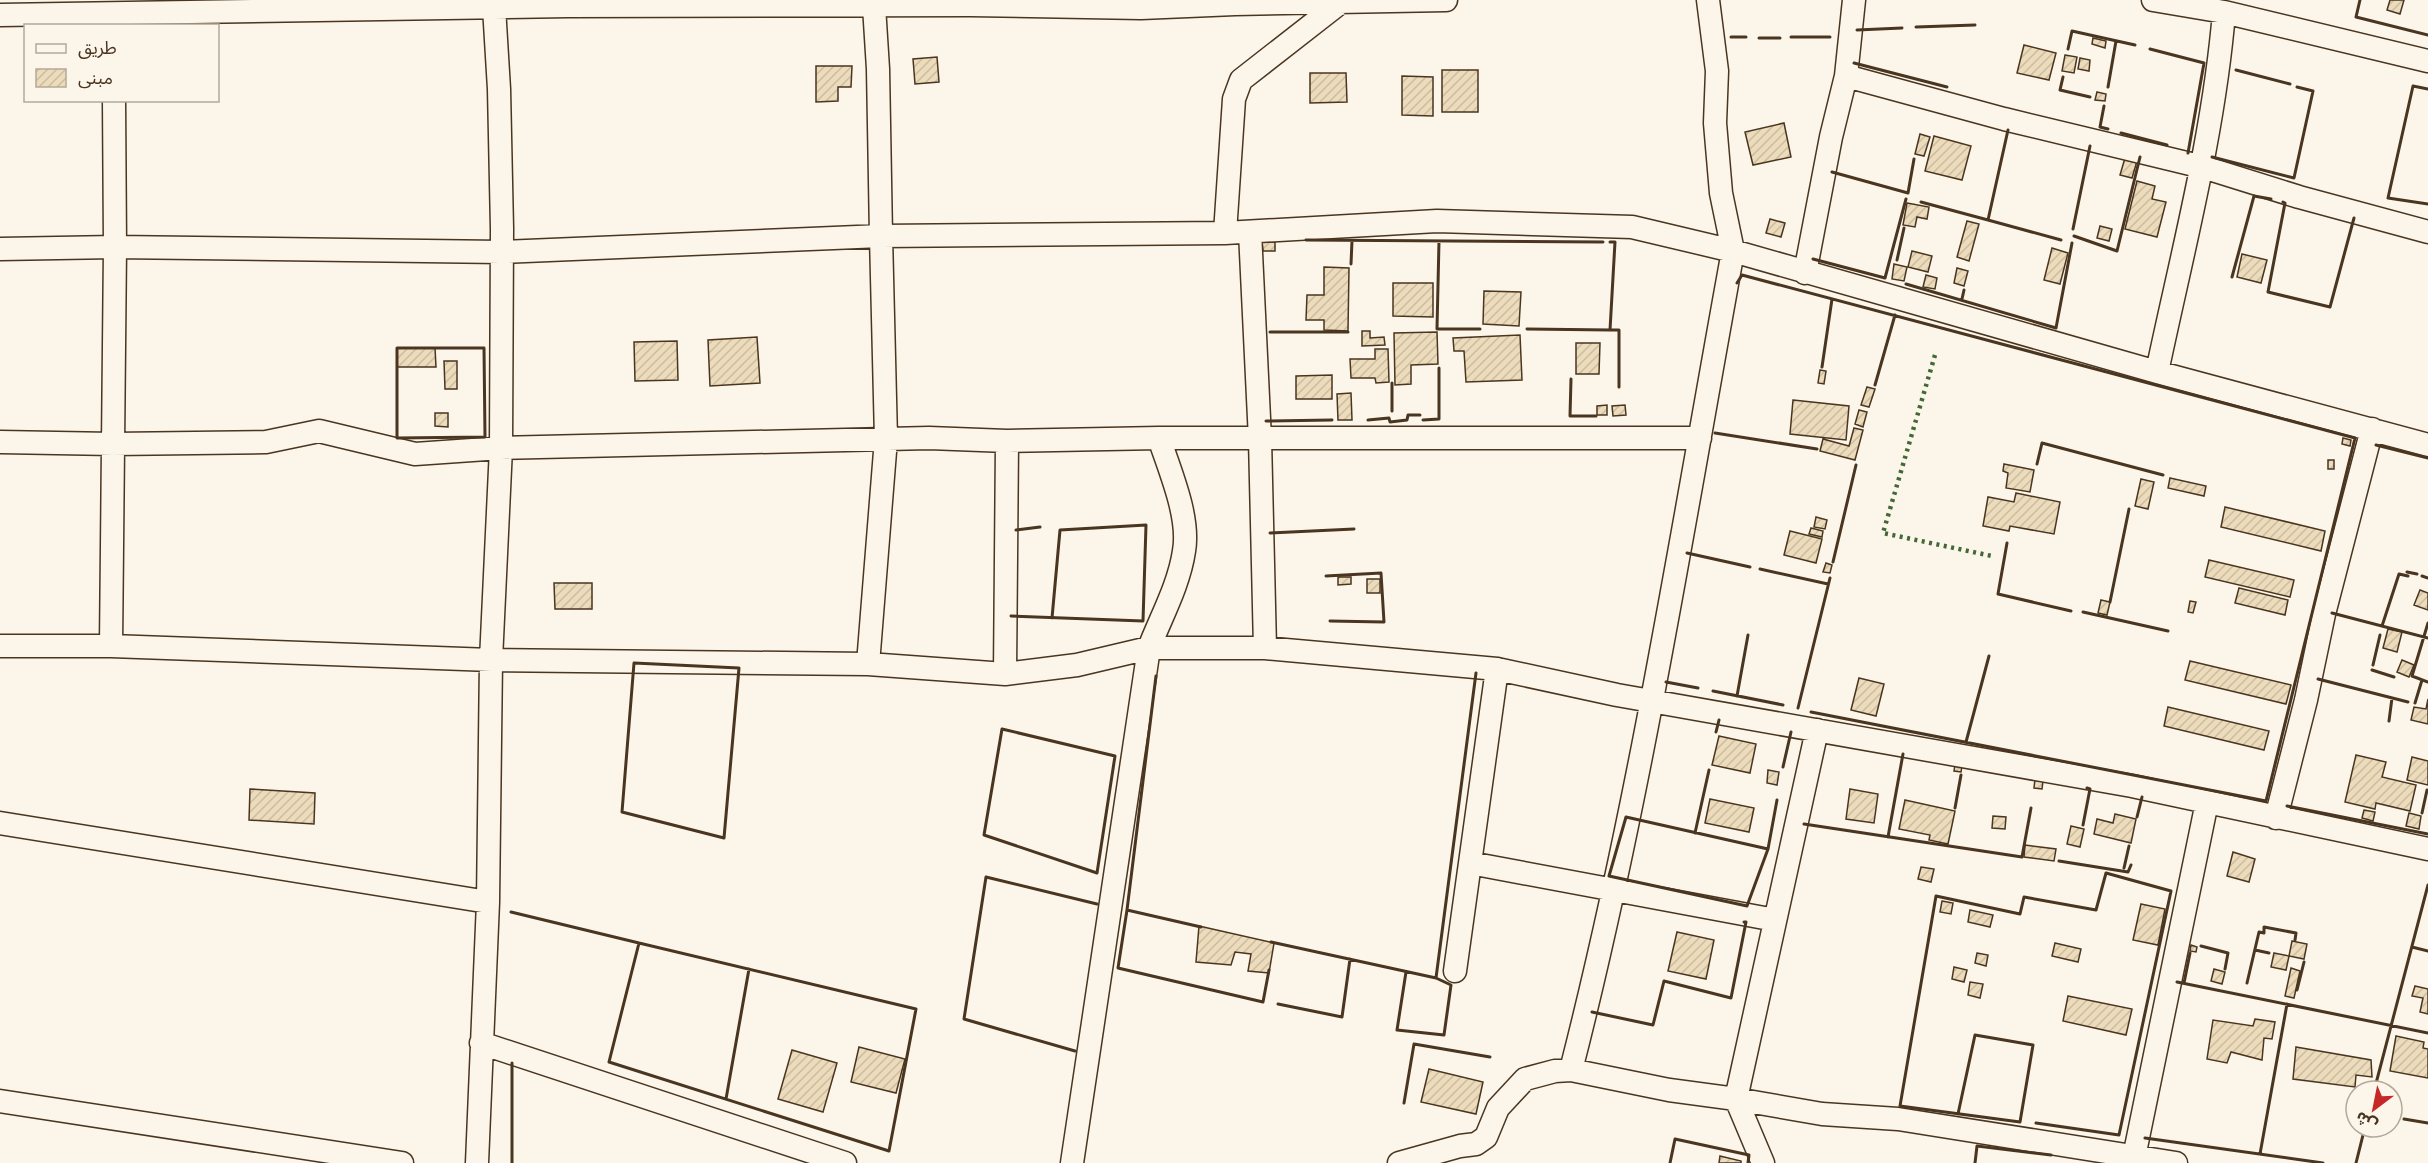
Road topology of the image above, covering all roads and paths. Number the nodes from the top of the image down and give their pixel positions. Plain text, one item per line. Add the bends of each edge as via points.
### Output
1 (1446, 0) edge
2 (1708, 0) edge
3 (1854, 0) edge
4 (2153, 0) edge
5 (1233, 2) edge
6 (1341, 2) junction
7 (454, 4) edge
8 (874, 6) junction
9 (494, 8) junction
10 (2224, 12) junction
11 (0, 15) edge
12 (113, 19) edge
13 (2428, 61) edge
14 (1846, 76) junction
15 (114, 102) edge
16 (2203, 166) junction
17 (1250, 232) junction
18 (2428, 232) edge
19 (1225, 233) junction
20 (882, 236) junction
21 (115, 247) junction
22 (0, 249) edge
23 (1733, 251) junction
24 (501, 252) junction
25 (1805, 273) junction
26 (2157, 372) junction
27 (2372, 429) junction
28 (1159, 438) junction
29 (1700, 438) junction
30 (886, 439) junction
31 (1260, 439) junction
32 (1007, 441) junction
33 (0, 442) edge
34 (113, 444) junction
35 (2428, 445) edge
36 (501, 448) junction
37 (0, 646) edge
38 (111, 646) junction
39 (1149, 648) junction
40 (1265, 648) junction
41 (491, 660) junction
42 (868, 664) junction
43 (1497, 669) junction
44 (1005, 674) junction
45 (1652, 699) junction
46 (1817, 730) junction
47 (2207, 802) junction
48 (2276, 818) junction
49 (0, 824) edge
50 (2428, 849) edge
51 (1470, 863) junction
52 (1612, 889) junction
53 (488, 902) junction
54 (1775, 920) junction
55 (1455, 971) dead end
56 (481, 1043) junction
57 (1571, 1070) junction
58 (1736, 1099) junction
59 (0, 1101) edge
60 (2134, 1157) junction
61 (402, 1163) edge
62 (477, 1163) edge
63 (845, 1163) edge
64 (1072, 1163) edge
65 (1400, 1163) edge
66 (1763, 1163) edge
67 (2176, 1163) edge

1 - 6 street
2 - 23 street via 1717,71 1715,123 1721,193
3 - 14 street
4 - 10 street
5 - 6 street
5 - 8 street via 1141,8
6 - 19 street via 1241,80 1234,99
7 - 9 street
7 - 12 street
8 - 9 street
8 - 20 street
9 - 24 street
10 - 13 street
10 - 16 street
11 - 12 street
14 - 16 street via 2004,119
14 - 25 street
15 - 21 street
16 - 18 street
16 - 26 street
17 - 19 street
17 - 23 street via 1437,221 1632,227
17 - 31 street
19 - 20 street
20 - 24 street
20 - 30 street
21 - 22 street
21 - 24 street
21 - 34 street
23 - 25 street
23 - 29 street
24 - 36 street
25 - 26 street
26 - 27 street
27 - 35 street
27 - 48 street
28 - 31 street
28 - 32 street
28 - 39 street via 1184,524 1185,549
29 - 31 street
29 - 45 street
30 - 32 street
30 - 36 street
30 - 42 street
31 - 40 street
32 - 44 street
33 - 34 street
34 - 36 street via 266,442 319,431 415,454
34 - 38 street
36 - 41 street
37 - 38 street
38 - 41 street
39 - 40 street
39 - 44 street
39 - 64 street
40 - 43 street
41 - 42 street
41 - 53 street
42 - 44 street
43 - 45 street
43 - 51 street
45 - 46 street
45 - 52 street
46 - 47 street
46 - 54 street
47 - 48 street
47 - 60 street
48 - 50 street
49 - 53 street
51 - 52 street
51 - 55 street
52 - 54 street
52 - 57 street
53 - 56 street
54 - 58 street
56 - 62 street
56 - 63 street
57 - 58 street
57 - 65 street via 1525,1079 1497,1108 1486,1137 1476,1144
58 - 60 street via 1822,1114 1898,1119
58 - 66 street
59 - 61 street
60 - 67 street

